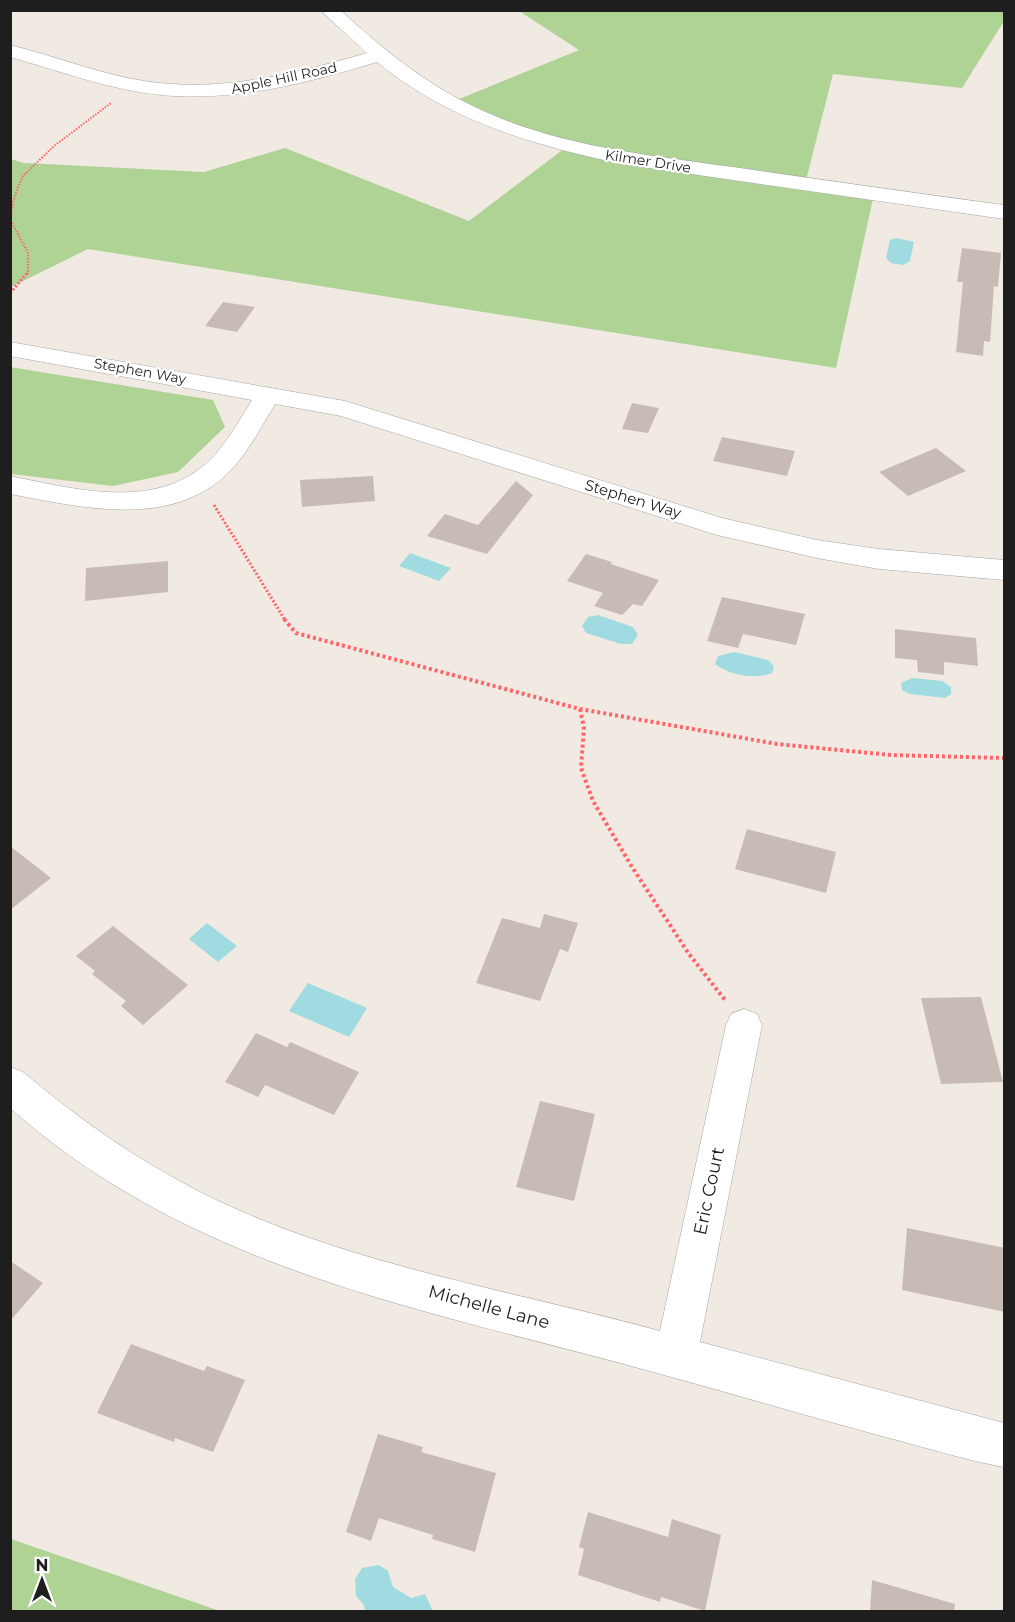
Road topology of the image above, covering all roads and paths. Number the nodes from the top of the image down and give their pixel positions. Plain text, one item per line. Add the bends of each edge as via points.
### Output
1 (329, 10) edge
2 (10, 51) edge
3 (381, 55) junction
4 (135, 85) junction
5 (1005, 212) edge
6 (11, 223) edge
7 (10, 293) edge
8 (10, 349) edge
9 (268, 394) junction
10 (199, 481) junction
11 (10, 485) edge
12 (1005, 570) edge
13 (580, 709) junction
14 (1005, 758) edge
15 (744, 1025) joint
16 (10, 1084) edge
17 (676, 1356) junction
18 (1005, 1445) edge

1 - 3 street, Kilmer Drive
2 - 4 street, Apple Hill Road
3 - 4 street, Apple Hill Road via 247,88 181,91
3 - 5 street, Kilmer Drive via 426,90 461,108 564,146 622,158
4 - 6 path via 54,146 22,177 13,201
6 - 7 path via 28,253 28,274
8 - 9 street, Stephen Way
9 - 10 street via 228,456
9 - 12 street, Stephen Way via 345,409 717,526 879,559
10 - 11 street via 168,495 117,502
10 - 13 path via 296,633
13 - 14 path via 777,744
13 - 15 path via 584,728 581,768 593,801 689,954
15 - 17 street, Eric Court
16 - 17 street, Michelle Lane via 95,1154 166,1196 258,1239 361,1273
17 - 18 street, Michelle Lane via 908,1422

